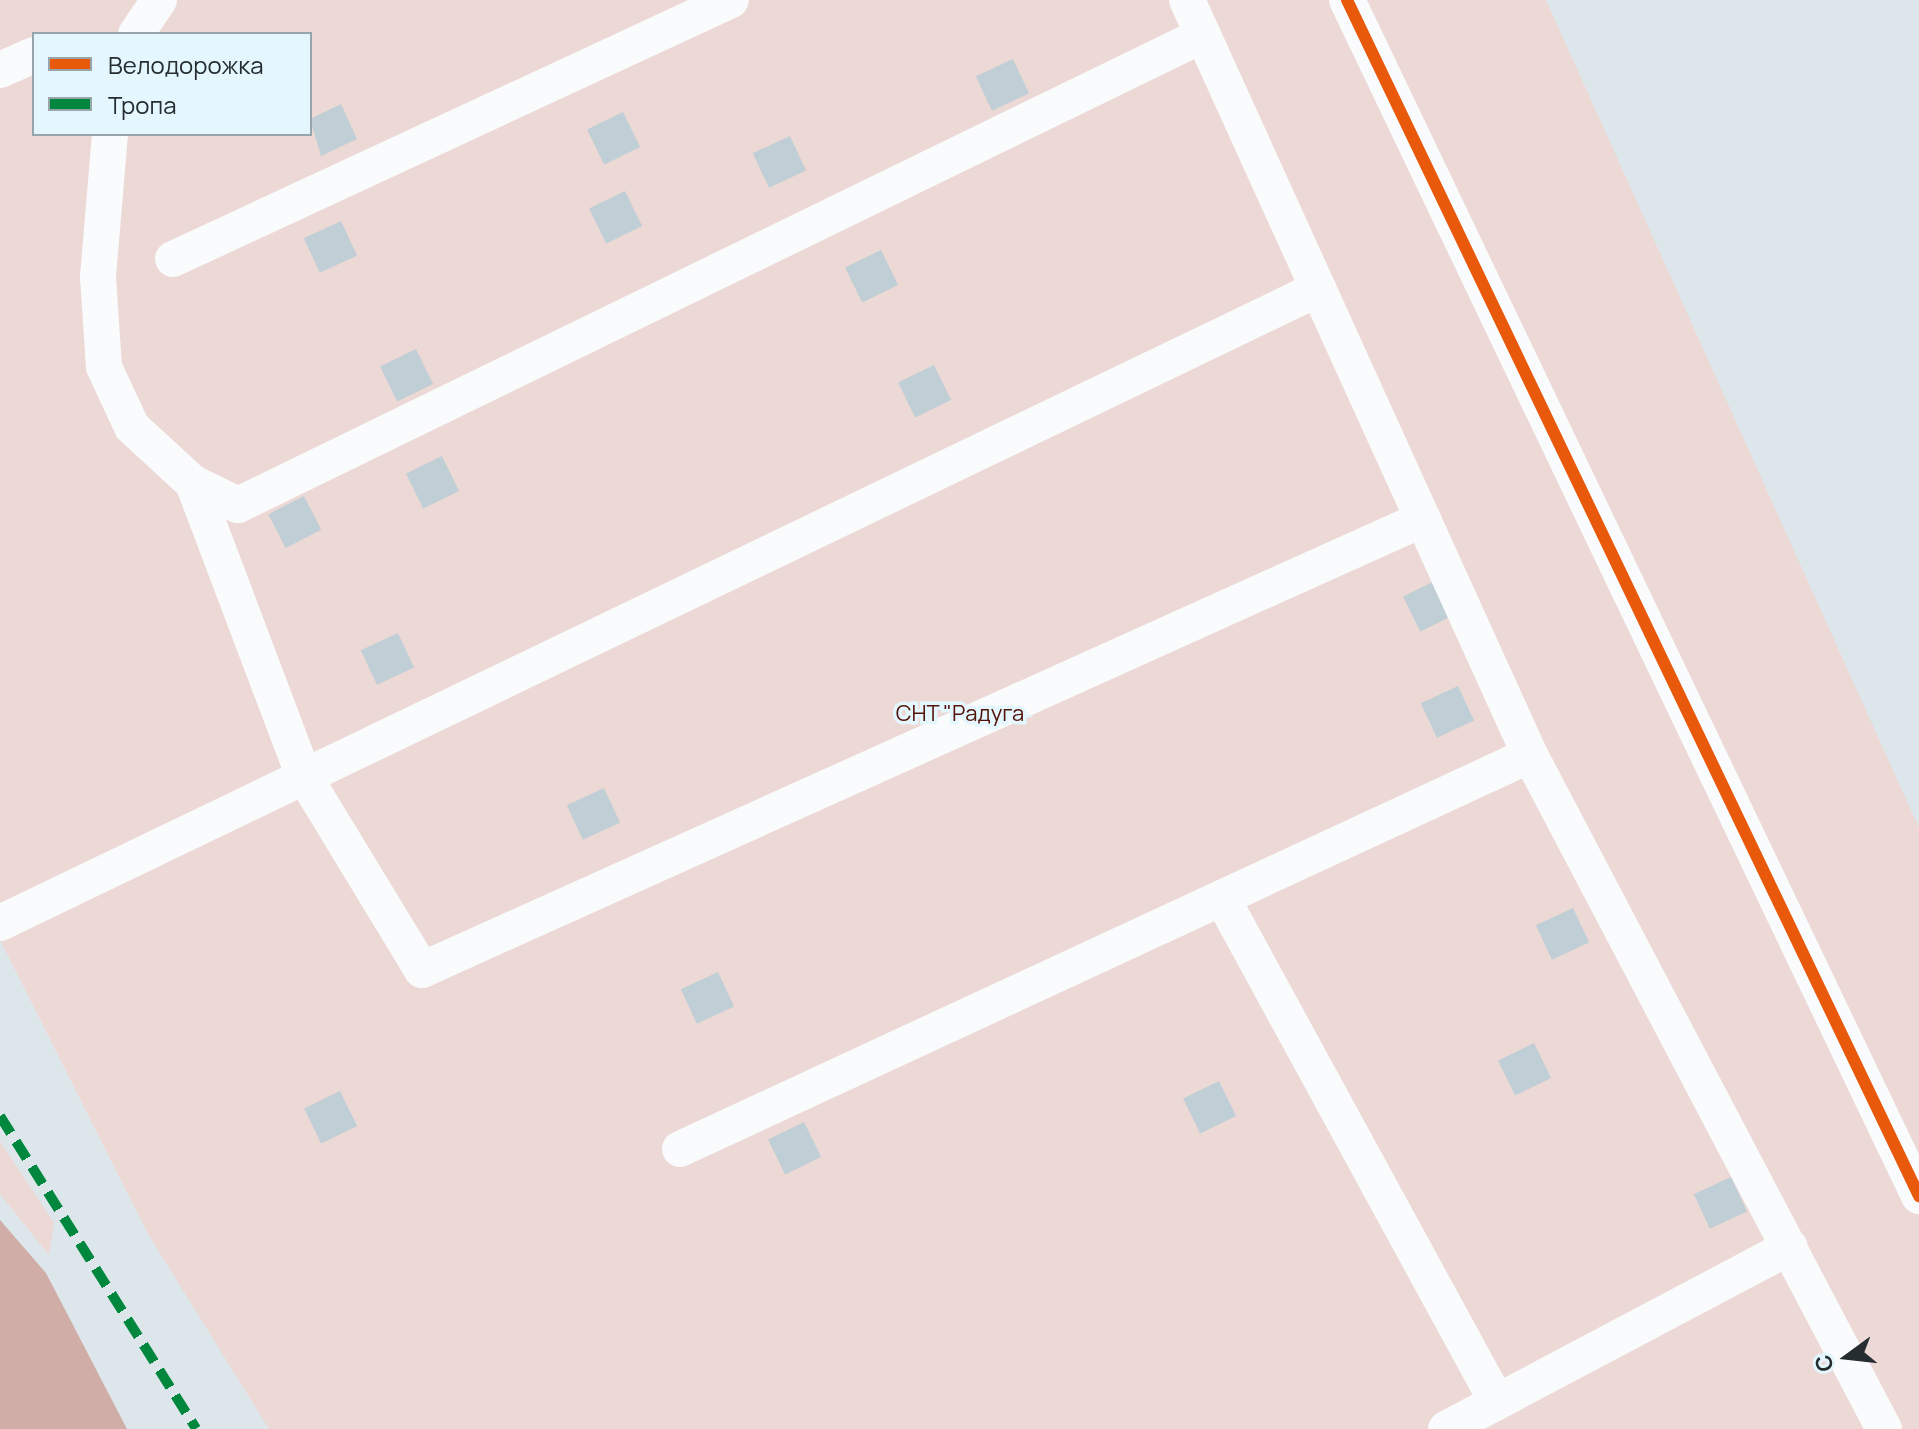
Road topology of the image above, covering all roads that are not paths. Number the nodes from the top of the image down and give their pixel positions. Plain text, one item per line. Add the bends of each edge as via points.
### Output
1 (159, 0) edge
2 (731, 0) edge
3 (1187, 0) edge
4 (1347, 0) edge
5 (137, 32) edge
6 (1203, 35) junction
7 (32, 56) edge
8 (0, 70) edge
9 (110, 136) edge
10 (173, 259) dead end
11 (1318, 289) junction
12 (193, 483) junction
13 (1423, 519) junction
14 (1530, 755) junction
15 (304, 776) junction
16 (1222, 898) junction
17 (0, 923) edge
18 (680, 1149) dead end
19 (1919, 1196) edge
20 (1790, 1247) junction
21 (1497, 1402) junction
22 (1446, 1429) edge
23 (1884, 1429) edge

1 - 5 street
2 - 10 street
3 - 6 street
4 - 19 street
6 - 11 street
6 - 12 street via 238,505
7 - 8 street
9 - 12 street via 98,277 104,367 132,427
11 - 13 street
11 - 15 street
12 - 15 street
13 - 14 street
13 - 15 street via 422,970
14 - 16 street
14 - 20 street
15 - 17 street
16 - 18 street
16 - 21 street
20 - 21 street
20 - 23 street
21 - 22 street

